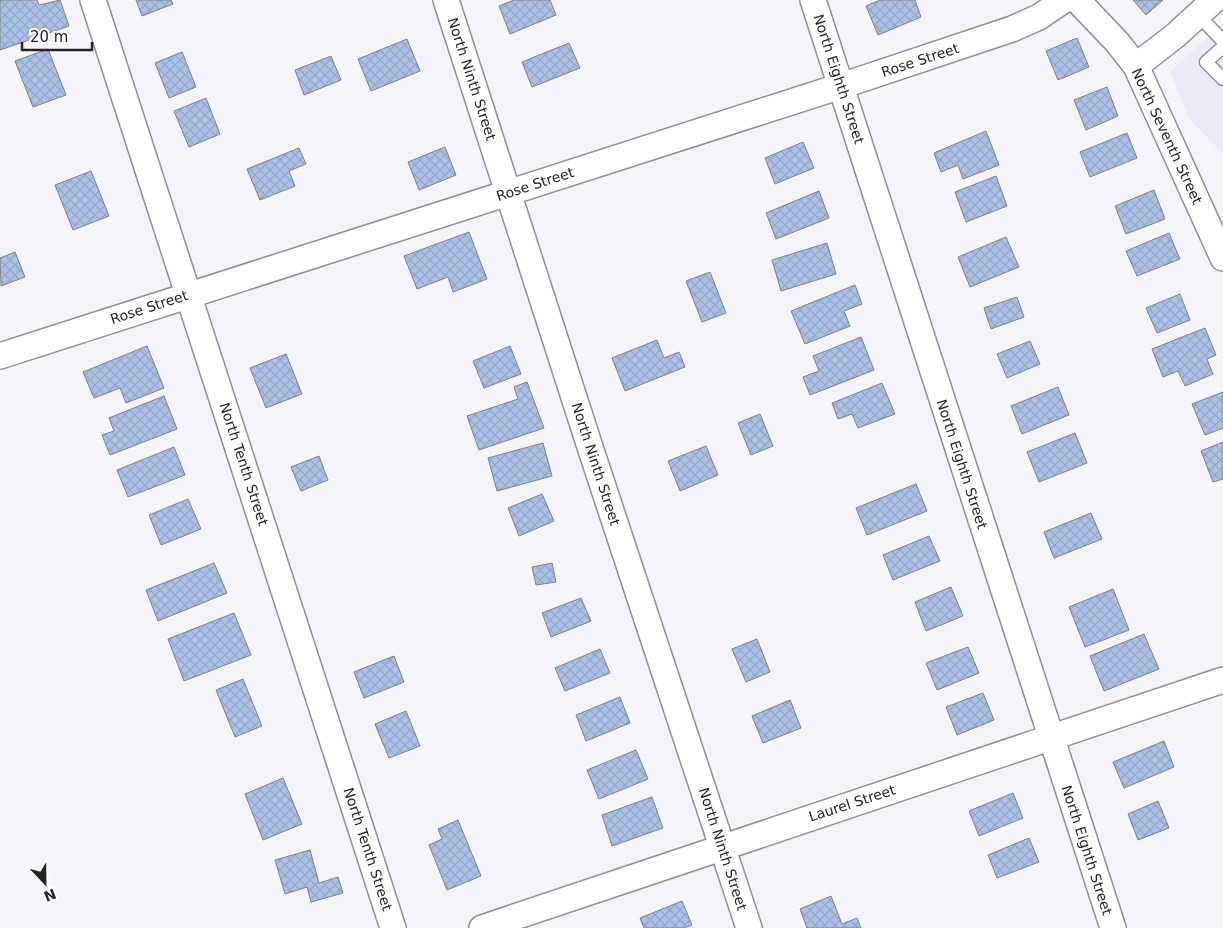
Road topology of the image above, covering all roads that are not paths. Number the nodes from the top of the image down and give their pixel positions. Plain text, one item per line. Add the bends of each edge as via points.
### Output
1 (93, 0) edge
2 (446, 0) edge
3 (813, 0) edge
4 (1064, 0) edge
5 (1077, 0) edge
6 (1206, 8) edge
7 (1223, 41) edge
8 (1223, 47) edge
9 (1136, 66) junction
10 (1223, 79) edge
11 (841, 86) junction
12 (509, 192) junction
13 (1223, 258) edge
14 (189, 294) junction
15 (0, 356) edge
16 (1223, 680) edge
17 (1050, 738) junction
18 (722, 846) junction
19 (393, 928) edge
20 (482, 928) edge
21 (749, 928) edge
22 (1113, 928) edge

1 - 14 street, North Tenth Street
2 - 12 street, North Ninth Street
3 - 11 street, North Eighth Street
4 - 11 street, Rose Street via 1039,17 1012,29
5 - 9 street, North Seventh Street via 1118,42
6 - 7 lane
6 - 9 street
8 - 10 lane via 1206,62
9 - 13 street, North Seventh Street
11 - 12 street, Rose Street
11 - 17 street, North Eighth Street
12 - 14 street, Rose Street
12 - 18 street, North Ninth Street
14 - 15 street, Rose Street
14 - 19 street, North Tenth Street
16 - 17 street, Laurel Street
17 - 18 street, Laurel Street
17 - 22 street, North Eighth Street
18 - 20 street, Laurel Street
18 - 21 street, North Ninth Street

